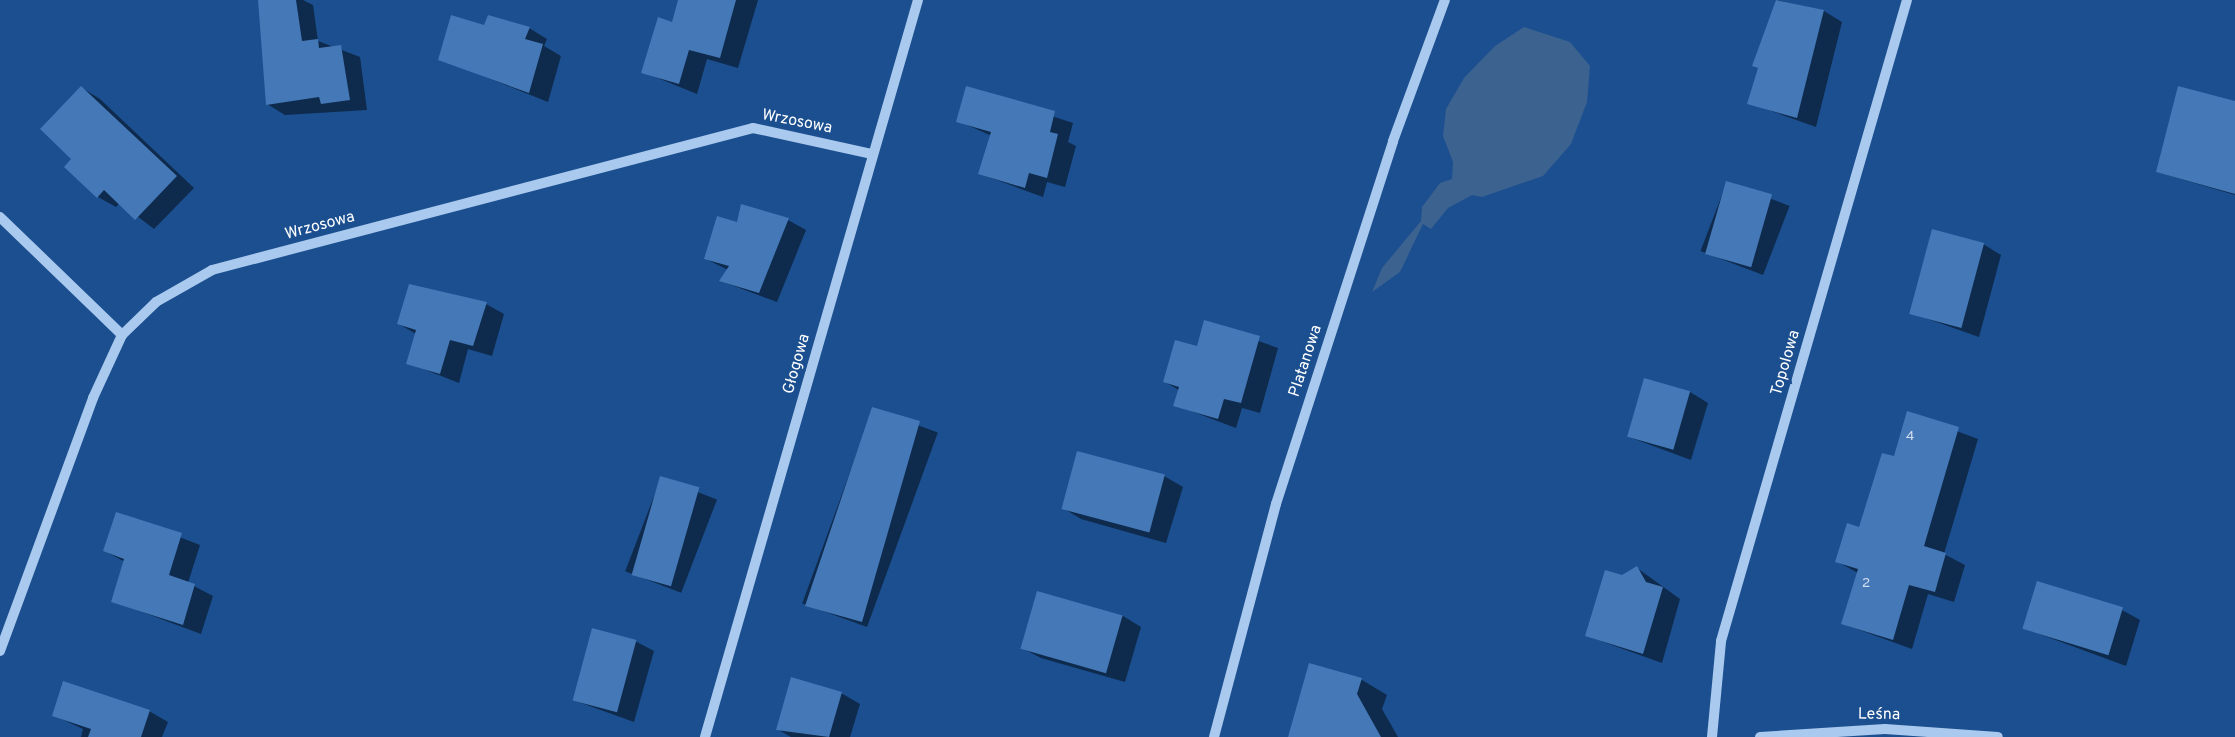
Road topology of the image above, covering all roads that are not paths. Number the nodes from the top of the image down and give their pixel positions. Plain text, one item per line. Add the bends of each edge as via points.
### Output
1 (918, 0) edge
2 (1445, 0) edge
3 (1907, 0) edge
4 (871, 154) junction
5 (0, 217) edge
6 (122, 335) junction
7 (0, 651) edge
8 (705, 737) edge
9 (1214, 737) edge
10 (1712, 737) edge
11 (1760, 737) edge
12 (1998, 737) edge

1 - 4 street, Głogowa
2 - 9 street, Platanowa via 1393,141 1276,504
3 - 10 street, Topolowa via 1721,641
4 - 6 street, Wrzosowa via 753,128 213,270 156,302
4 - 8 street, Głogowa
5 - 6 street
6 - 7 street, Wrzosowa via 93,398
11 - 12 street, Leśna via 1885,729

